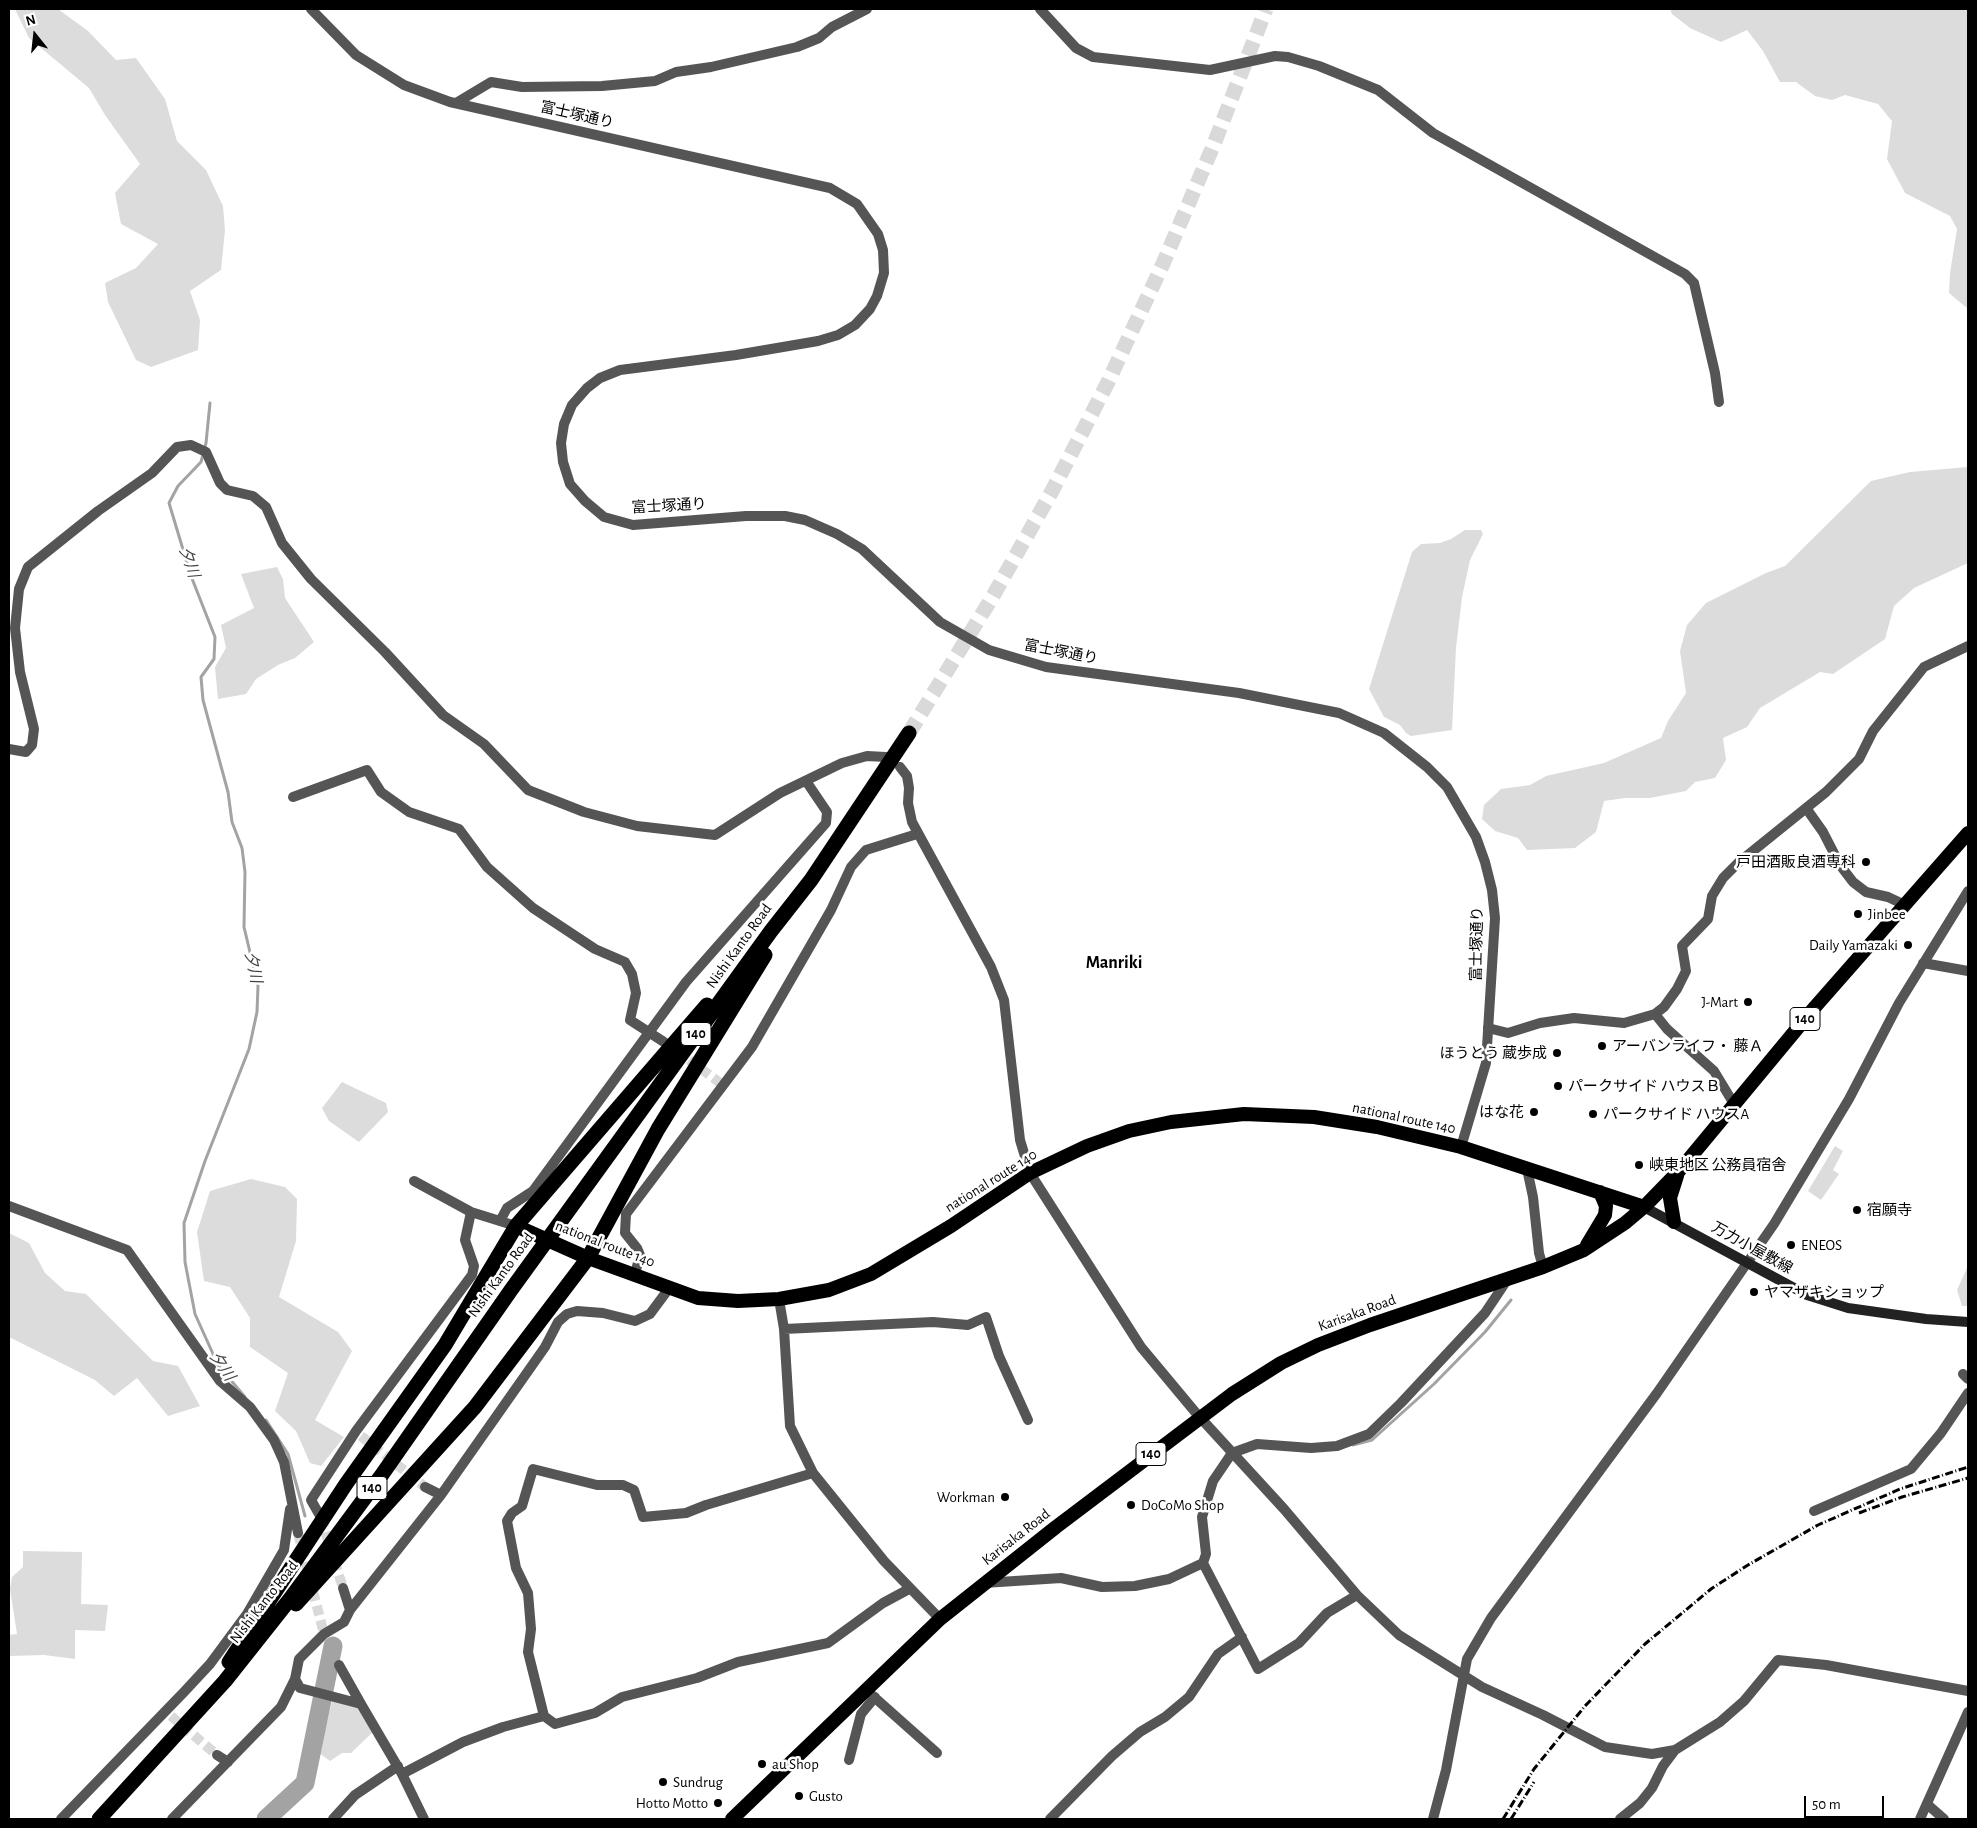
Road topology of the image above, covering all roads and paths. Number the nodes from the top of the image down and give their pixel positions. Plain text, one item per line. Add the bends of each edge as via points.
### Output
1 (311, 9) edge
2 (867, 9) edge
3 (1040, 9) edge
4 (456, 103) junction
5 (1720, 402) dead end
6 (1968, 646) edge
7 (909, 733) tunnel mouth
8 (9, 749) edge
9 (886, 757) dead end
10 (900, 767) dead end
11 (806, 781) junction
12 (293, 797) dead end
13 (1806, 808) junction
14 (1968, 833) edge
15 (917, 834) junction
16 (811, 880) junction
17 (1968, 892) edge
18 (1905, 905) junction
19 (771, 930) junction
20 (1924, 964) junction
21 (1968, 971) edge
22 (1655, 1014) junction
23 (1488, 1028) junction
24 (649, 1031) junction
25 (664, 1042) dead end
26 (1734, 1104) junction
27 (1461, 1147) junction
28 (1527, 1169) junction
29 (1679, 1171) junction
30 (1030, 1172) junction
31 (414, 1181) dead end
32 (1600, 1192) junction
33 (9, 1206) edge
34 (1644, 1207) junction
35 (471, 1212) junction
36 (500, 1221) junction
37 (1674, 1222) junction
38 (516, 1226) junction
39 (1584, 1250) junction
40 (588, 1258) junction
41 (1748, 1264) junction
42 (1543, 1267) junction
43 (635, 1274) junction
44 (1507, 1280) junction
45 (670, 1287) junction
46 (779, 1299) junction
47 (1968, 1322) edge
48 (784, 1329) junction
49 (1968, 1393) edge
50 (1201, 1417) junction
51 (1028, 1420) dead end
52 (1232, 1453) junction
53 (814, 1473) junction
54 (425, 1487) tunnel mouth
55 (441, 1495) junction
56 (291, 1501) junction
57 (1814, 1511) dead end
58 (319, 1514) tunnel mouth
59 (298, 1533) tunnel mouth
60 (1203, 1563) junction
61 (983, 1584) junction
62 (343, 1588) tunnel mouth
63 (909, 1589) junction
64 (1357, 1595) junction
65 (350, 1610) junction
66 (940, 1619) junction
67 (1242, 1637) junction
68 (338, 1665) dead end
69 (1463, 1676) junction
70 (295, 1679) junction
71 (226, 1681) junction
72 (1968, 1691) edge
73 (870, 1693) junction
74 (361, 1704) junction
75 (1968, 1712) edge
76 (544, 1716) junction
77 (1675, 1750) junction
78 (937, 1753) dead end
79 (217, 1754) tunnel mouth
80 (850, 1760) dead end
81 (228, 1762) junction
82 (400, 1770) junction
83 (1928, 1805) junction
84 (61, 1819) edge
85 (100, 1819) edge
86 (172, 1819) edge
87 (333, 1819) edge
88 (424, 1819) edge
89 (732, 1819) edge
90 (1050, 1819) edge
91 (1433, 1819) edge
92 (1620, 1819) edge
93 (1920, 1819) edge
94 (1944, 1819) edge

1 - 4 street, 富士塚通り via 356,54 382,72 404,85
2 - 4 street via 832,27 819,38 797,47 676,72 655,80 602,86 522,87 491,82
3 - 5 street via 1076,48 1092,57 1210,70 1275,56 1288,57 1320,66 1378,90 1432,133 1685,274 1694,283
4 - 23 street, 富士塚通り via 830,188 857,204 878,234 883,250 884,273 877,296 856,325 838,335 736,355 620,370 600,378 587,388 572,404 561,443 570,484 585,501 604,517 633,525 746,516 785,516 805,520 850,540 940,622 1001,655 1046,667 1239,693 1330,712 1384,733 1427,767 1446,787 1476,837 1485,862 1495,918
6 - 13 street via 1924,667 1873,731 1859,759
7 - 16 highway, Nishi Kanto Road / 140
8 - 11 street via 26,752 32,745 34,729 20,672 15,628 19,589 28,567 152,473 177,447 191,445 206,452 220,484 228,490 253,496 266,507 282,543 311,579 386,652 443,715 484,744 528,790 584,812 637,826 715,835 780,793
9 - 11 street via 867,756 842,763
10 - 15 street via 907,776 908,803
11 - 24 street via 827,812 826,823 686,982
12 - 24 street via 367,770 381,792 409,812 459,830 487,868 533,908 595,949 625,962 632,974 636,993 630,1020
13 - 18 street via 1854,882 1866,892
13 - 22 street via 1723,878 1712,896 1708,919 1682,946 1686,971 1677,990
14 - 18 highway, Karisaka Road / 140
15 - 30 street via 991,967 1004,1000 1020,1140
15 - 43 street via 866,850 851,867 831,910 752,1047 626,1214 625,1233 640,1255
16 - 19 highway, Nishi Kanto Road / 140
16 - 40 highway via 658,1129
17 - 20 street
18 - 26 highway, Karisaka Road / 140
19 - 38 highway
19 - 71 highway, Nishi Kanto Road / 140 via 375,1484
20 - 21 street
20 - 41 street via 1797,1189
22 - 23 street via 1624,1023 1574,1018 1540,1023 1508,1033
22 - 26 street via 1714,1071
23 - 27 street, 富士塚通り via 1486,1063
24 - 25 street
24 - 36 street via 533,1191 507,1208
26 - 29 highway, Karisaka Road / 140
27 - 28 highway, national route 140
27 - 30 highway, national route 140 via 1378,1127 1314,1117 1244,1114 1129,1131
28 - 32 highway, national route 140
28 - 42 street
29 - 34 highway, Karisaka Road / 140
29 - 37 highway via 1670,1198
30 - 46 highway, national route 140 via 951,1226 871,1274 829,1290
30 - 50 street via 1140,1347
31 - 35 street
32 - 34 highway, national route 140
32 - 39 highway via 1606,1206 1605,1215
33 - 56 street via 127,1250 220,1381 250,1407 274,1440 284,1462
34 - 37 main road, 万力小屋敷線
34 - 39 highway, Karisaka Road / 140
35 - 36 street
35 - 58 street via 465,1240 474,1266 472,1275 311,1500
36 - 38 street
37 - 41 main road, 万力小屋敷線
38 - 40 highway, national route 140
38 - 85 highway via 445,1345 346,1484 226,1666
39 - 42 highway, Karisaka Road / 140
40 - 43 highway, national route 140
40 - 71 highway via 475,1407
41 - 47 main road, 万力小屋敷線 via 1807,1295 1848,1308
41 - 69 street via 1491,1618 1467,1659
42 - 44 highway, Karisaka Road / 140
43 - 45 highway, national route 140
44 - 50 highway, Karisaka Road / 140 via 1318,1345 1281,1363
44 - 52 street via 1485,1313 1369,1434 1337,1446 1311,1448 1257,1444
45 - 46 highway, national route 140 via 698,1298 738,1301
45 - 55 street via 650,1314 635,1321 577,1311 558,1322 545,1347
46 - 48 street
48 - 51 street via 933,1322 968,1325 986,1317 999,1356
48 - 53 street via 790,1426
49 - 57 street via 1911,1469
50 - 52 street
50 - 61 highway, Karisaka Road / 140
52 - 60 street via 1213,1481 1202,1517 1206,1554
52 - 64 street
53 - 63 street
53 - 76 street via 686,1514 643,1517 634,1490 624,1485 597,1485 533,1469 522,1506 512,1512 507,1521 516,1568 528,1594 531,1629 528,1652
54 - 55 street
55 - 65 street
56 - 59 street
56 - 84 street via 284,1550 247,1614 168,1713
60 - 61 street via 1169,1579 1135,1586 1102,1587 1061,1578
60 - 67 street
61 - 66 highway, Karisaka Road / 140
62 - 65 street
63 - 66 street
63 - 76 street via 883,1603 828,1643 738,1662 697,1678 622,1697 595,1713 556,1724
64 - 67 street via 1327,1613 1299,1643 1258,1669
64 - 69 street via 1399,1635
65 - 70 street via 344,1622 324,1634 299,1659
66 - 73 highway, Karisaka Road / 140
67 - 90 street via 1218,1654 1189,1697 1112,1756
68 - 74 street
69 - 77 street via 1605,1747 1652,1754
69 - 91 street via 1446,1770
70 - 74 street via 300,1688
70 - 81 street via 282,1707
71 - 85 highway, Nishi Kanto Road / 140
72 - 77 street via 1826,1665 1778,1660 1744,1701 1720,1722
73 - 78 street
73 - 80 street via 861,1714
73 - 89 highway, Karisaka Road / 140
74 - 82 street
75 - 83 street
76 - 82 street via 463,1742
77 - 92 street via 1646,1795
79 - 81 street
81 - 86 street
82 - 87 street via 355,1795
82 - 88 street
83 - 93 street
83 - 94 street

